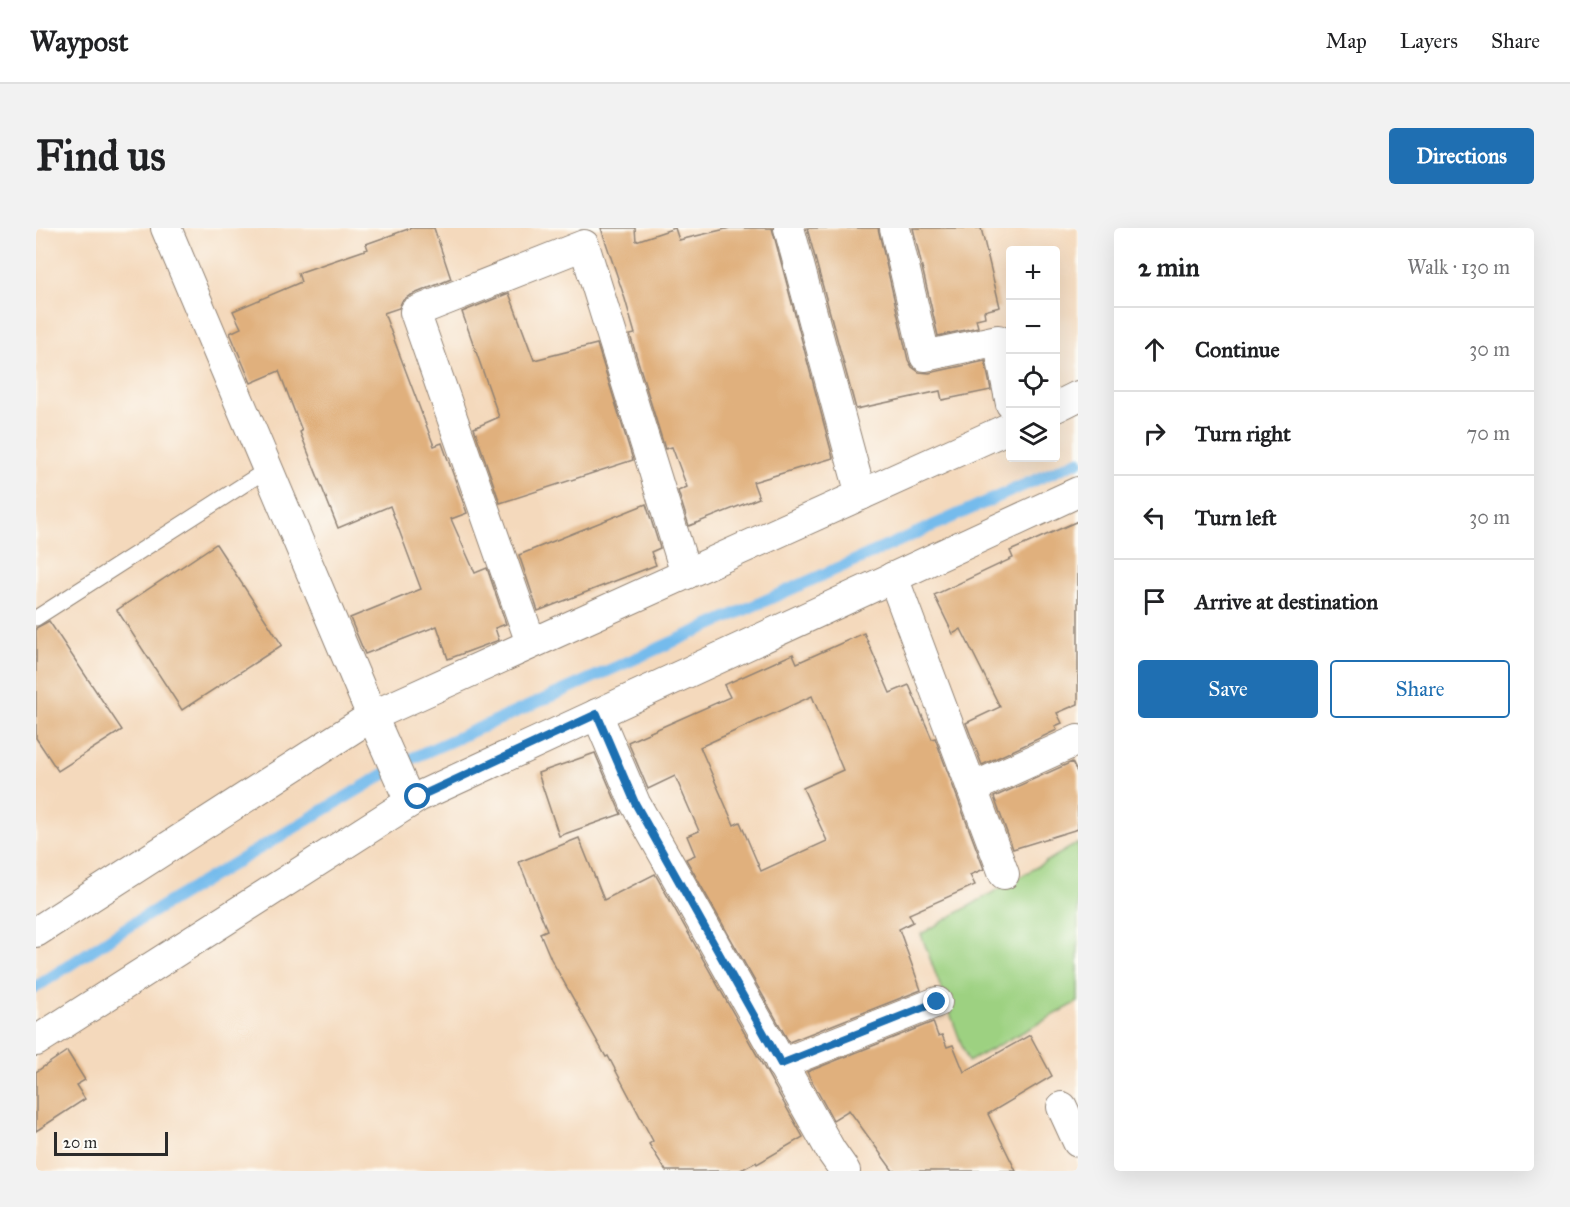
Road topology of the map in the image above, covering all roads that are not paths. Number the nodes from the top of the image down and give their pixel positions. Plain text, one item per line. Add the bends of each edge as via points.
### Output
1 (166, 228) edge
2 (789, 228) edge
3 (895, 228) edge
4 (1006, 379) edge
5 (1078, 396) edge
6 (1060, 405) edge
7 (1006, 429) edge
8 (268, 469) junction
9 (1078, 492) edge
10 (861, 495) junction
11 (686, 574) junction
12 (893, 577) junction
13 (36, 618) edge
14 (531, 643) junction
15 (597, 714) junction
16 (372, 716) junction
17 (1078, 740) edge
18 (972, 788) junction
19 (410, 802) junction
20 (1004, 874) dead end
21 (36, 932) edge
22 (937, 1002) dead end
23 (36, 1041) edge
24 (781, 1064) junction
25 (1062, 1107) dead end
26 (1078, 1142) edge
27 (845, 1171) edge

1 - 8 street
2 - 10 street
3 - 4 street via 925,356 998,340
5 - 6 street
7 - 10 street
8 - 13 lane
8 - 16 street
9 - 12 street
10 - 11 street
11 - 14 street
11 - 14 street via 584,245 415,312
12 - 15 street
12 - 18 street
14 - 16 street
15 - 19 street
15 - 24 street via 635,803
16 - 19 street
16 - 21 street
17 - 18 street
18 - 20 street
19 - 23 street
22 - 24 street
24 - 27 street
25 - 26 street

